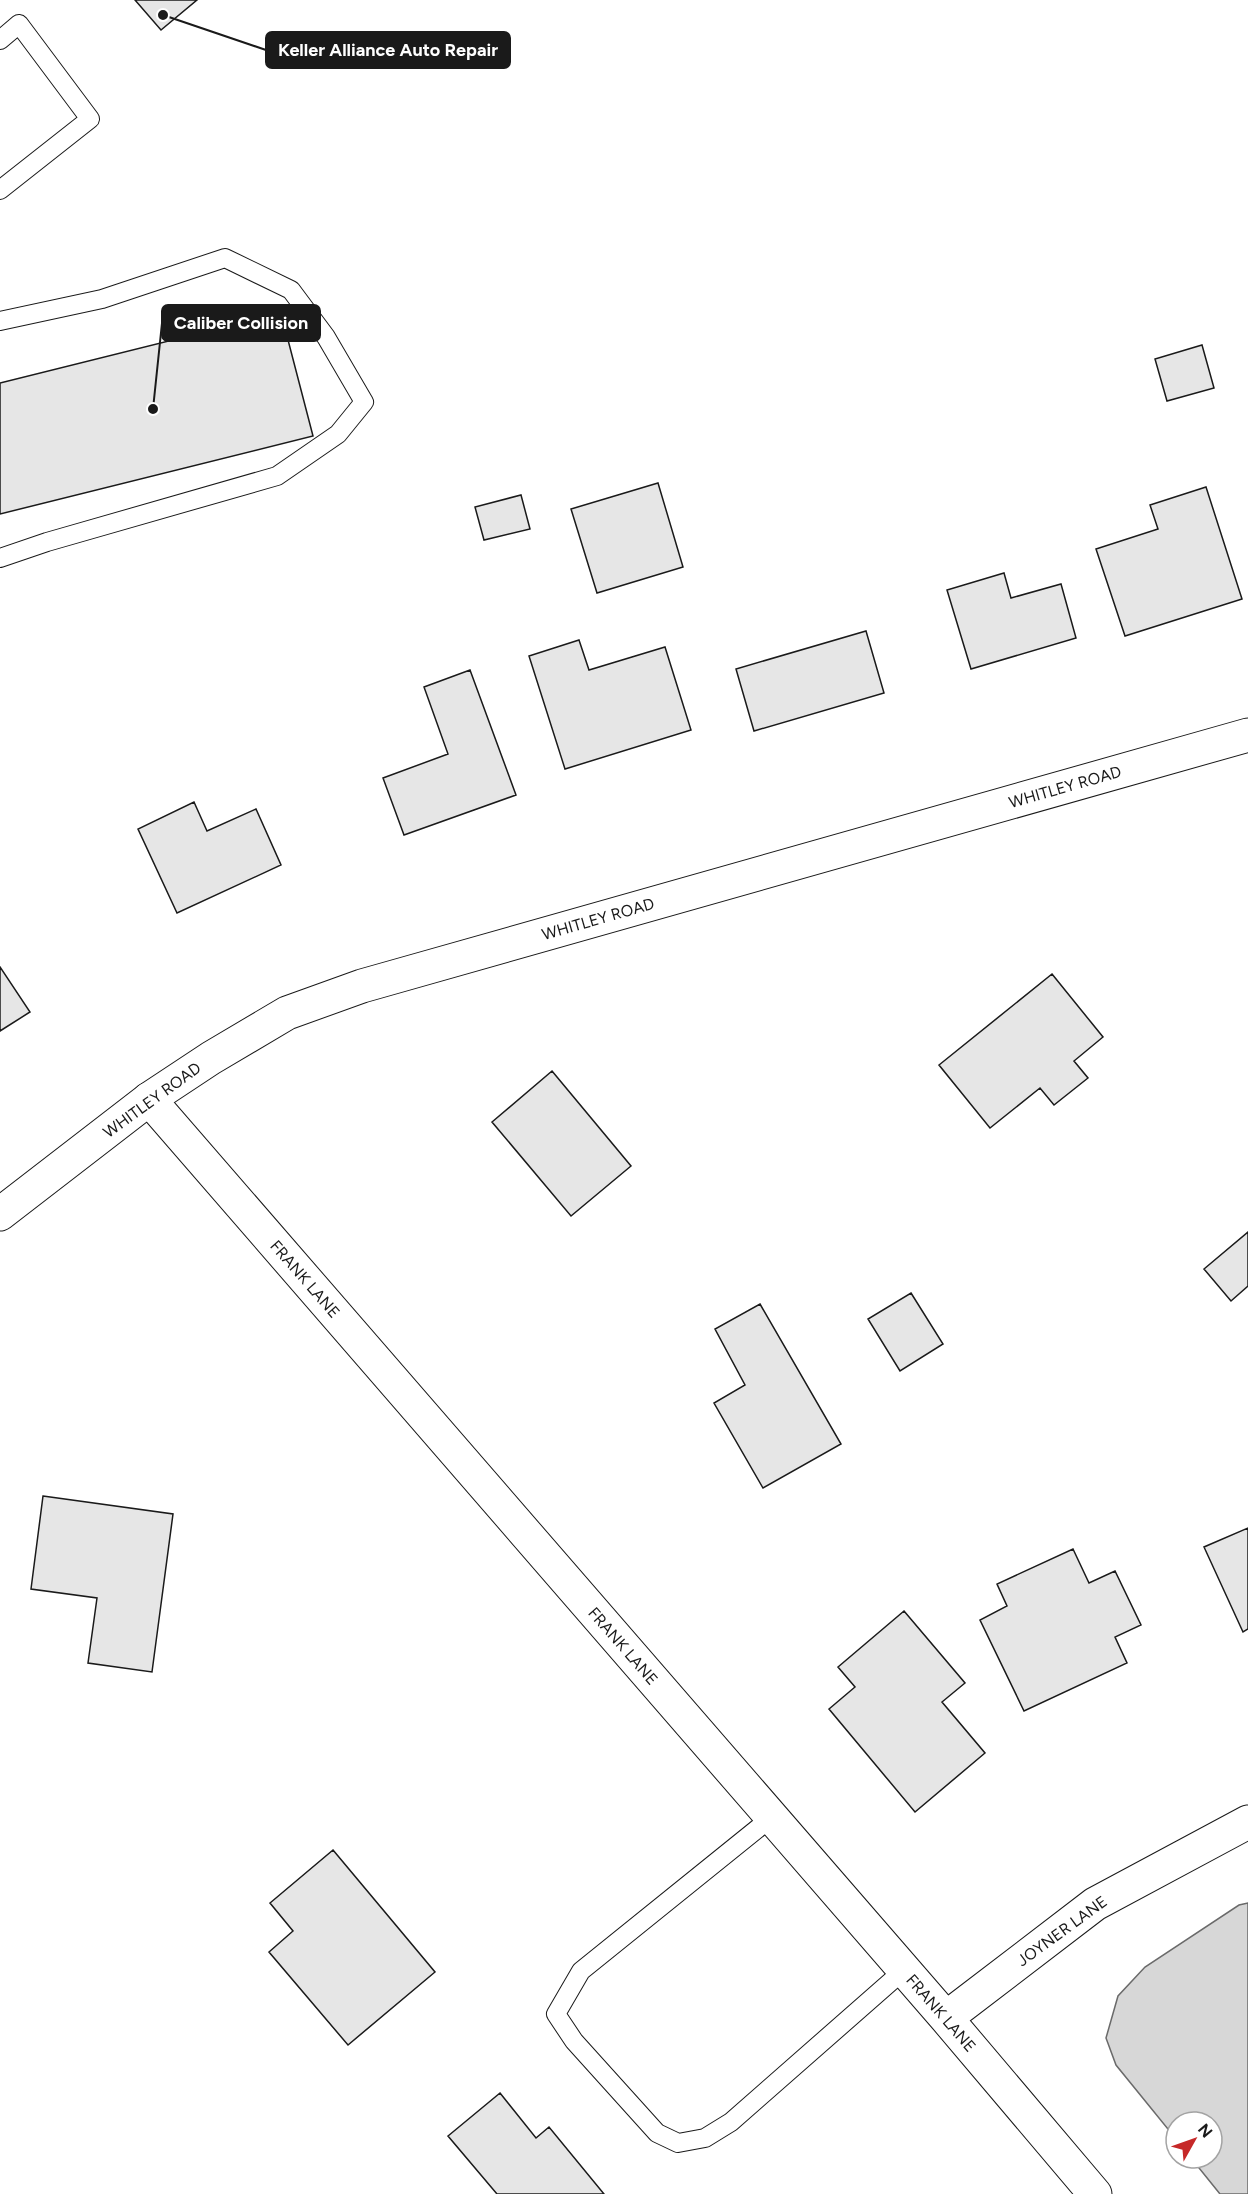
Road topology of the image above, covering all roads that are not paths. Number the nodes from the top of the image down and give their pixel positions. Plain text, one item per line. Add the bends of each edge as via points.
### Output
1 (0, 40) edge
2 (0, 190) edge
3 (0, 321) edge
4 (0, 558) edge
5 (1248, 735) edge
6 (149, 1099) junction
7 (0, 1214) edge
8 (772, 1817) junction
9 (1248, 1822) edge
10 (904, 1970) junction
11 (946, 2018) junction
12 (1095, 2194) edge

1 - 2 lane via 19,24 90,118
3 - 4 lane via 102,298 225,258 291,290 326,337 364,402 338,434 276,476
5 - 6 street, WHITLEY ROAD via 362,986 287,1013
6 - 7 street, WHITLEY ROAD
6 - 8 street, FRANK LANE
8 - 10 street, FRANK LANE
8 - 10 lane via 580,1971 556,2014 574,2041 657,2133 678,2143 705,2138 731,2122
9 - 11 street, JOYNER LANE via 1095,1904
10 - 11 street, FRANK LANE
11 - 12 street, FRANK LANE

